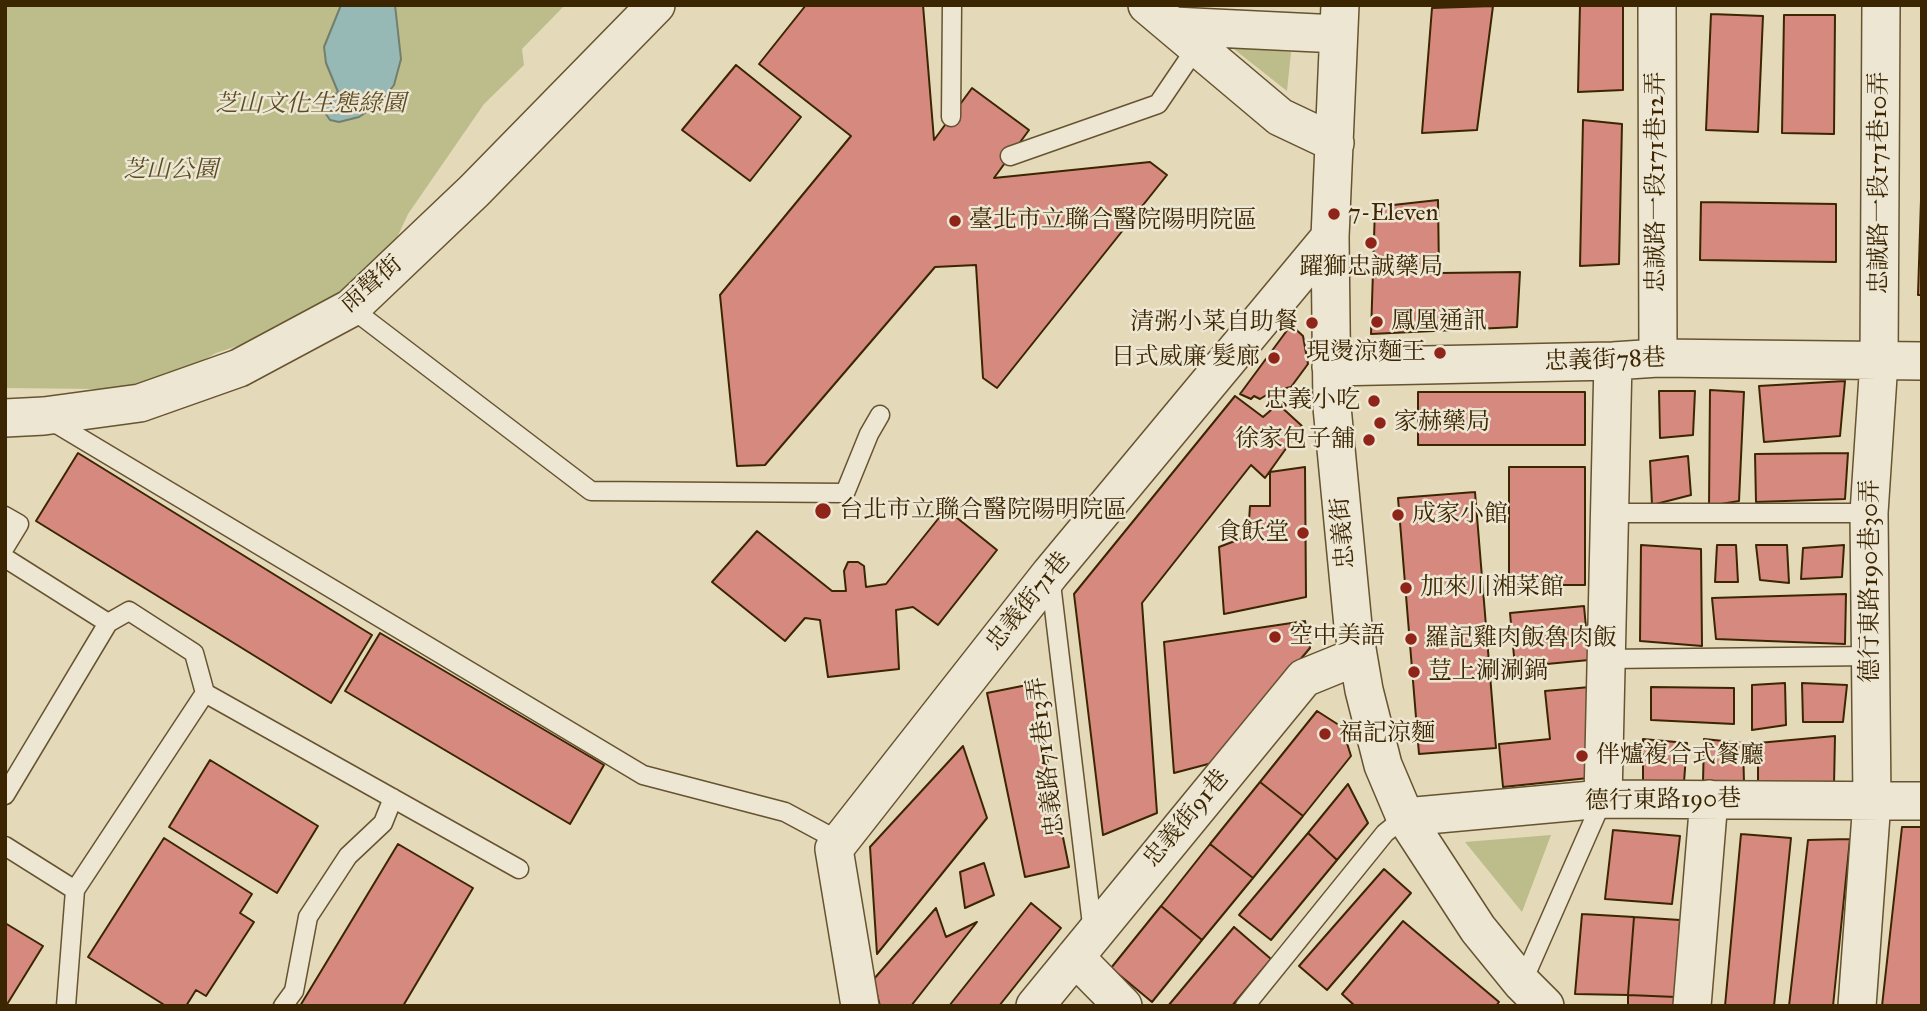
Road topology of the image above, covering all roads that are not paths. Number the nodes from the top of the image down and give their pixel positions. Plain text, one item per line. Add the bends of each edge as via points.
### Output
1 (656, 5) edge
2 (952, 5) edge
3 (1657, 5) edge
4 (1881, 5) edge
5 (1339, 20) edge
6 (1172, 26) edge
7 (951, 117) dead end
8 (1335, 143) junction
9 (1010, 156) dead end
10 (1330, 237) junction
11 (351, 308) junction
12 (1658, 358) junction
13 (1614, 361) junction
14 (1879, 361) junction
15 (1922, 361) edge
16 (1331, 367) junction
17 (880, 415) dead end
18 (44, 416) junction
19 (5, 418) edge
20 (1609, 513) junction
21 (1869, 513) junction
22 (5, 516) edge
23 (5, 547) edge
24 (5, 558) edge
25 (1050, 574) junction
26 (108, 623) junction
27 (1358, 656) junction
28 (1871, 656) junction
29 (1607, 659) junction
30 (205, 693) junction
31 (8, 786) edge
32 (393, 798) junction
33 (1603, 799) junction
34 (1709, 799) junction
35 (1872, 801) junction
36 (1922, 801) edge
37 (1405, 817) junction
38 (839, 841) junction
39 (5, 846) edge
40 (519, 869) dead end
41 (75, 890) junction
42 (1084, 945) junction
43 (1534, 998) edge
44 (66, 1006) edge
45 (283, 1006) edge
46 (860, 1006) edge
47 (1035, 1006) edge
48 (1123, 1006) edge
49 (1245, 1006) edge
50 (1692, 1006) edge
51 (1857, 1006) edge

1 - 11 street, 雨聲街 via 474,191
2 - 7 lane
3 - 12 street, 忠誠路一段171巷12弄
4 - 14 street, 忠誠路一段171巷10弄
5 - 6 street
5 - 8 street, 忠義街
6 - 8 street via 1280,117
6 - 9 lane via 1158,104
8 - 10 street, 忠義街
10 - 16 street, 忠義街
10 - 25 street, 忠義街71巷
11 - 17 lane via 591,491 845,493
11 - 18 street, 雨聲街 via 239,368 175,391 140,403
12 - 13 street, 忠義街78巷
12 - 14 street, 忠義街78巷
13 - 16 street, 忠義街78巷
13 - 20 street
14 - 15 street, 忠義街78巷
14 - 21 street, 德行東路190巷30弄
16 - 27 street, 忠義街
18 - 19 street, 雨聲街
18 - 38 lane via 643,775 785,812
20 - 21 lane
20 - 29 street
21 - 28 street, 德行東路190巷30弄
22 - 23 lane via 19,524
24 - 26 lane
25 - 38 street, 忠義街71巷
25 - 42 lane, 忠義路71巷13弄
26 - 30 lane via 129,611 194,653
26 - 31 lane
27 - 37 street, 忠義街 via 1383,765
27 - 42 street, 忠義街91巷 via 1304,678
28 - 29 lane
28 - 35 street, 德行東路190巷30弄
29 - 33 street
30 - 32 lane
30 - 41 lane
32 - 40 lane
32 - 45 lane via 383,823 348,856 308,917 294,991
33 - 34 street, 德行東路190巷
33 - 37 street, 德行東路190巷
33 - 43 lane
34 - 35 street, 德行東路190巷
34 - 50 street
35 - 36 street, 德行東路190巷
35 - 51 street, 德行東路190巷30弄
37 - 43 street, 忠義街 via 1478,929
37 - 49 lane via 1385,834
38 - 46 street via 834,849
39 - 41 lane
41 - 44 lane
42 - 47 street, 忠義街91巷
42 - 48 street

